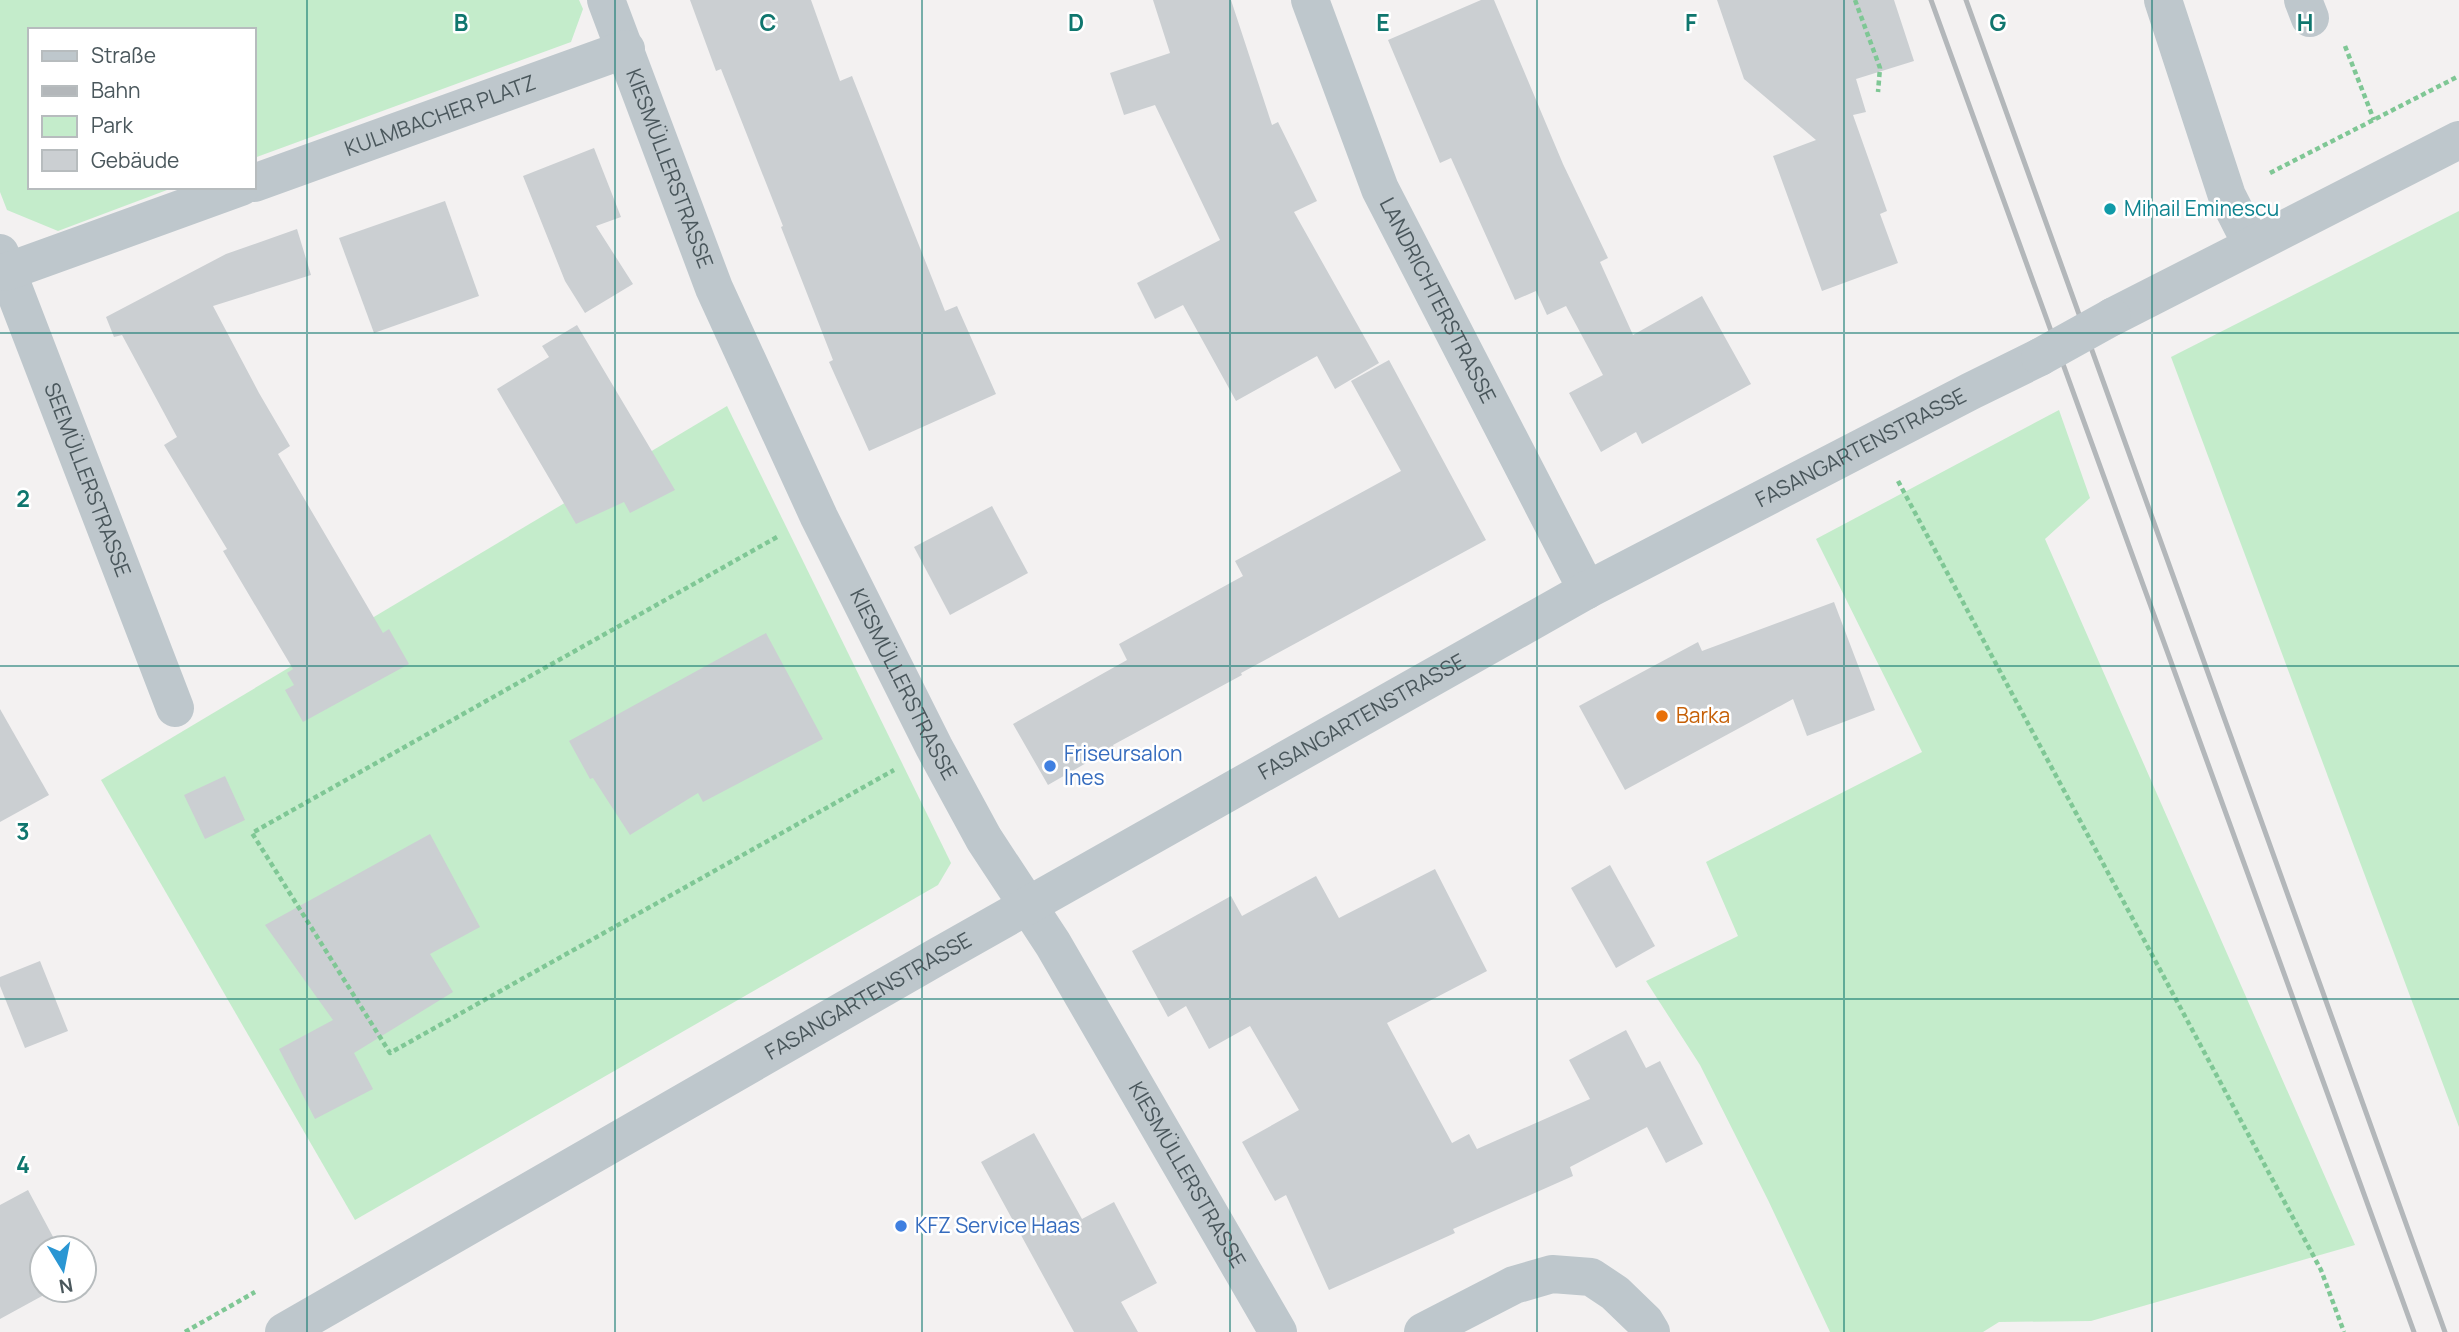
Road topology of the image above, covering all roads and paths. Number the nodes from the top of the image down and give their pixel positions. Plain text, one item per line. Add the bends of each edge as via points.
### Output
1 (606, 0) edge
2 (1310, 0) edge
3 (1855, 0) edge
4 (2162, 0) edge
5 (2307, 9) edge
6 (626, 49) junction
7 (2459, 76) edge
8 (1878, 92) dead end
9 (2374, 120) junction
10 (2459, 140) edge
11 (256, 182) edge
12 (2224, 186) junction
13 (235, 189) edge
14 (2252, 246) junction
15 (3, 262) edge
16 (1894, 474) dead end
17 (819, 517) junction
18 (1587, 590) junction
19 (175, 708) dead end
20 (934, 747) junction
21 (1028, 906) junction
22 (284, 1332) edge
23 (1278, 1332) edge
24 (1423, 1332) edge
25 (1651, 1332) edge
26 (2344, 1332) edge

1 - 6 street, KIESMÜLLERSTRASSE
2 - 18 street, LANDRICHTERSTRASSE via 1380,190
3 - 8 path via 1880,68
4 - 12 street
5 - 9 path via 2347,48
6 - 11 street, KULMBACHER PLATZ
6 - 17 street, KIESMÜLLERSTRASSE via 714,288
7 - 9 path
9 - 12 path
10 - 14 street, FASANGARTENSTRASSE
12 - 14 street
13 - 15 street
14 - 18 street, FASANGARTENSTRASSE, bridge
15 - 19 street, SEEMÜLLERSTRASSE
16 - 26 path via 2321,1270
17 - 20 street, KIESMÜLLERSTRASSE
17 - 20 path via 252,833 390,1053
18 - 21 street, FASANGARTENSTRASSE
20 - 21 street, KIESMÜLLERSTRASSE via 984,839
21 - 22 street, FASANGARTENSTRASSE
21 - 23 street, KIESMÜLLERSTRASSE
24 - 25 street via 1514,1286 1552,1274 1591,1277 1615,1293

